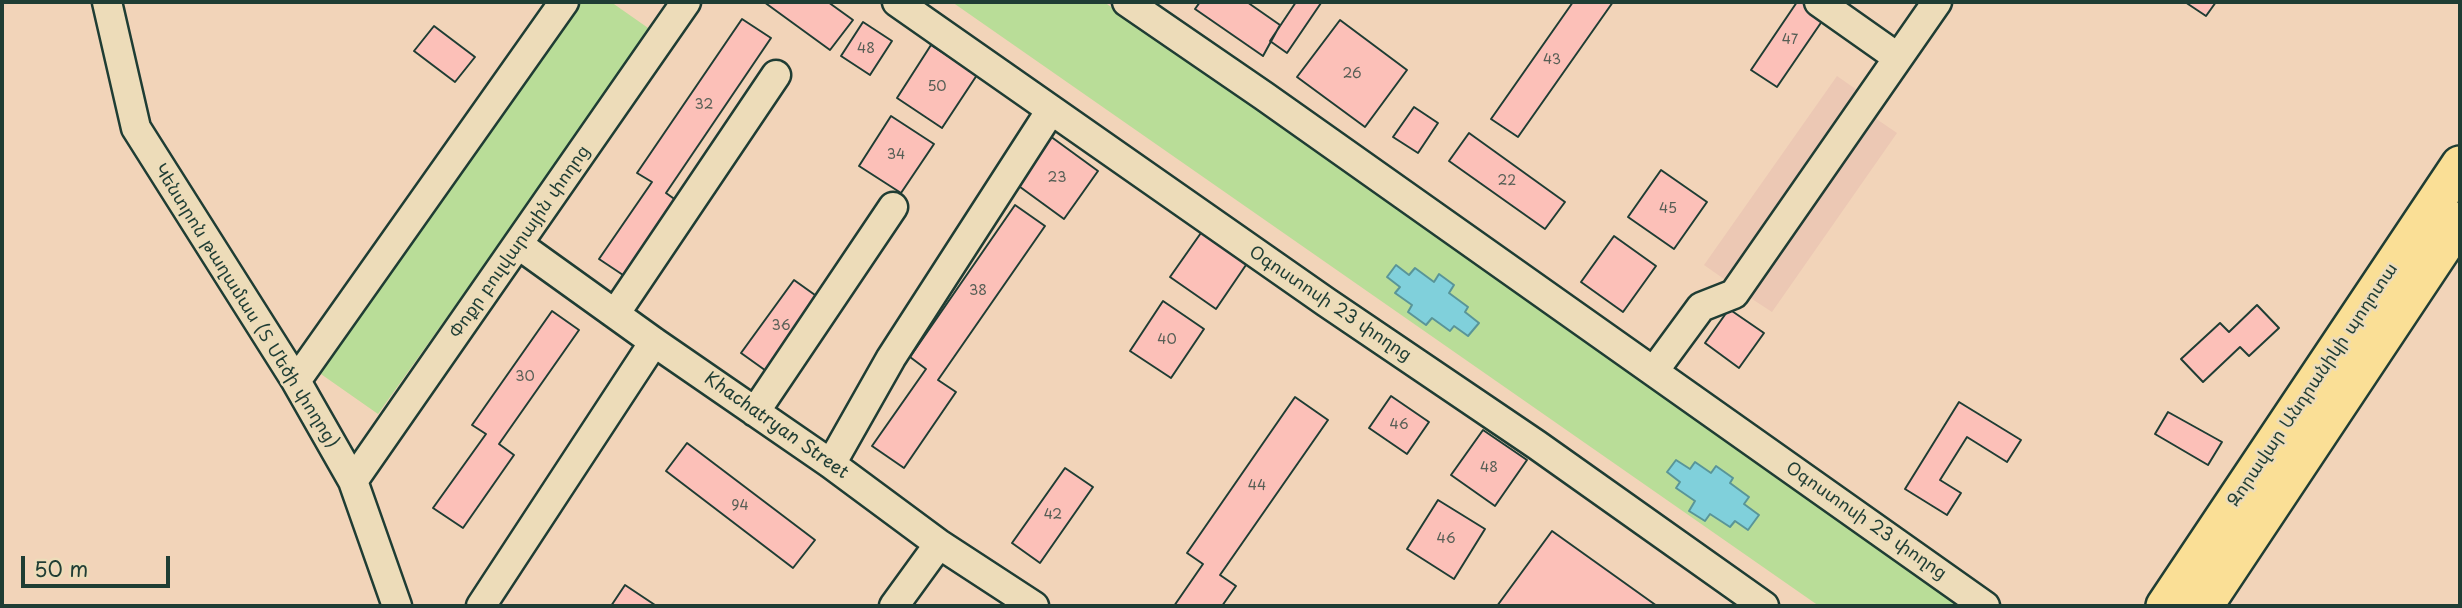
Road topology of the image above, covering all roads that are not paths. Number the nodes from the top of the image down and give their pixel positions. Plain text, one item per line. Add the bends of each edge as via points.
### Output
1 (107, 2) edge
2 (564, 2) edge
3 (686, 2) edge
4 (897, 2) edge
5 (1127, 2) edge
6 (1819, 2) edge
7 (1937, 2) edge
8 (1897, 57) junction
9 (776, 75) dead end
10 (1051, 110) junction
11 (2460, 164) edge
12 (893, 207) dead end
13 (2460, 221) edge
14 (519, 245) junction
15 (615, 314) junction
16 (654, 342) junction
17 (1654, 371) junction
18 (296, 381) junction
19 (755, 412) junction
20 (831, 464) junction
21 (353, 481) junction
22 (939, 544) junction
23 (2211, 603) edge
24 (397, 606) edge
25 (481, 606) edge
26 (894, 606) edge
27 (1034, 606) edge
28 (1764, 606) edge
29 (1986, 606) edge
30 (2165, 606) edge

1 - 18 street, Կենտրոն թաղամաս (Տ Մեծի փողոց) via 136,128
2 - 18 street
3 - 14 street, Փոքր բուլվարային փողոց
4 - 10 street, Օգոստոսի 23 փողոց
5 - 17 street, Օգոստոսի 23 փողոց
6 - 8 street
7 - 8 street
8 - 17 street via 1734,294 1701,307
9 - 15 street
10 - 20 street via 891,358
10 - 28 street, Օգոստոսի 23 փողոց
11 - 30 main road, Զորավար Անդրանիկի պողոտա
12 - 19 street
13 - 23 main road, Զորավար Անդրանիկի պողոտա
14 - 15 street, Khachatryan Street
14 - 21 street, Փոքր բուլվարային փողոց
15 - 16 street, Khachatryan Street
16 - 19 street, Khachatryan Street
16 - 25 street
17 - 29 street, Օգոստոսի 23 փողոց
18 - 21 street, Կենտրոն թաղամաս (Տ Մեծի փողոց)
19 - 20 street, Khachatryan Street
20 - 22 street, Khachatryan Street
21 - 24 street, Կենտրոն թաղամաս (Տ Մեծի փողոց)
22 - 26 street
22 - 27 street, Khachatryan Street

